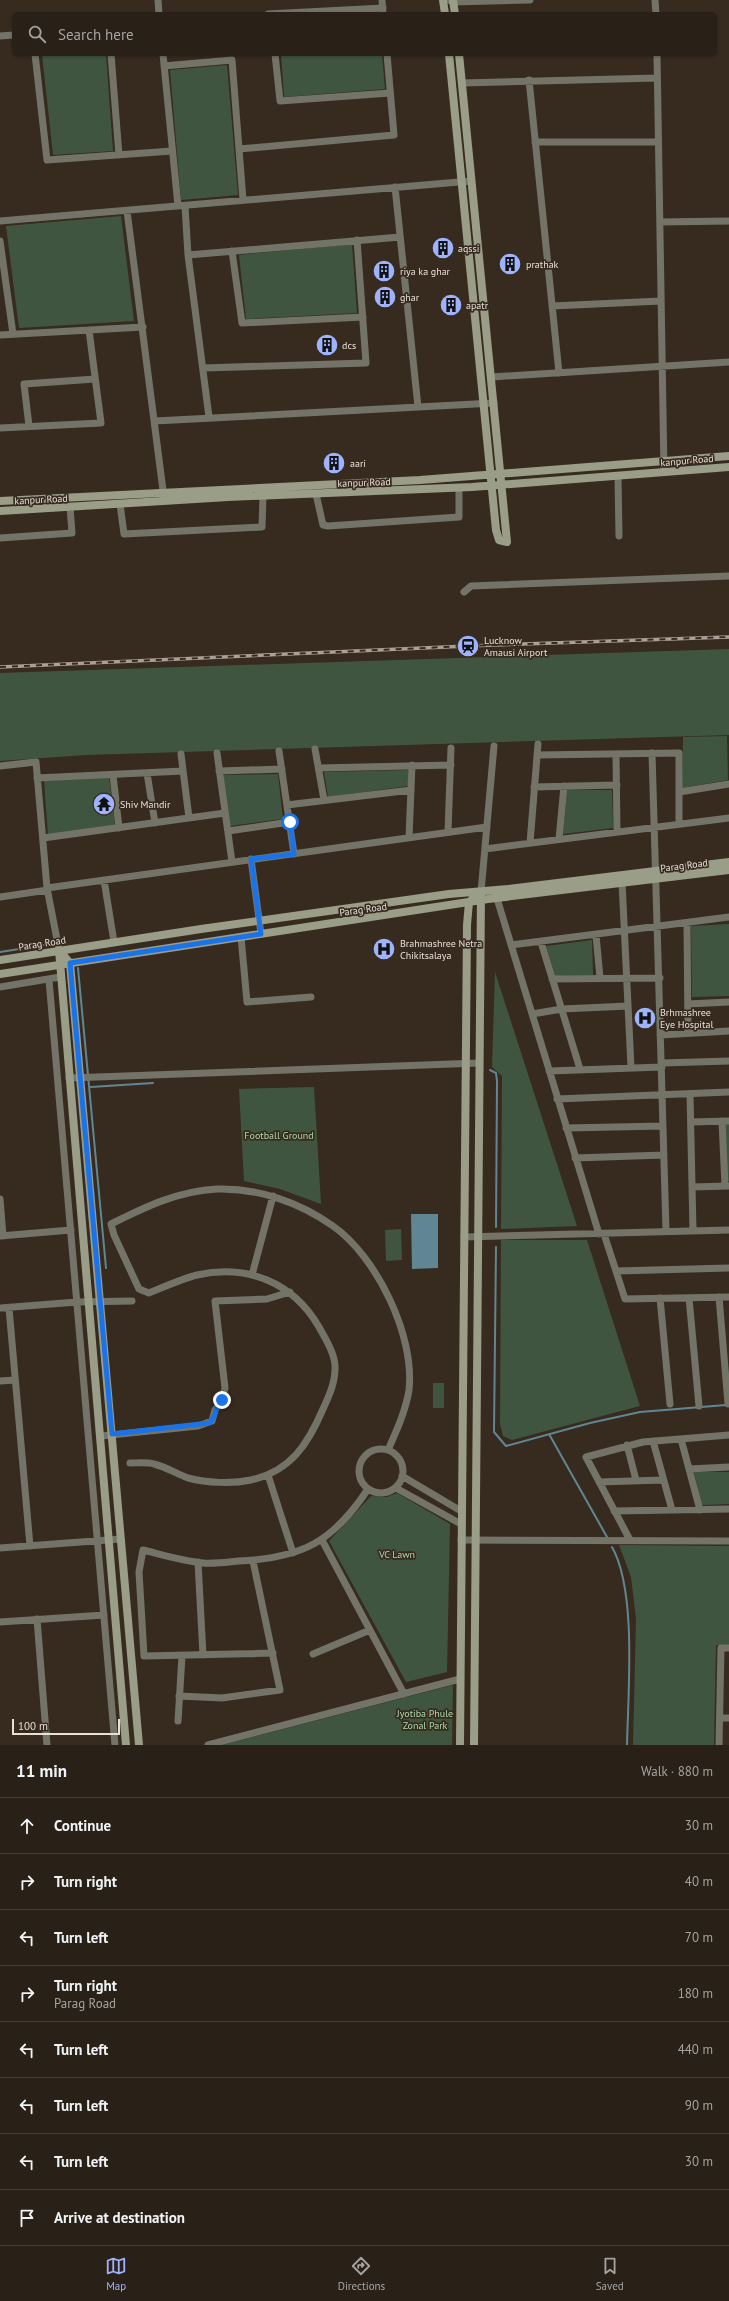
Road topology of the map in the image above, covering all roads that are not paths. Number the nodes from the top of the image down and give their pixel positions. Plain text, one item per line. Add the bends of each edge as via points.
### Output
1 (158, 0) edge
2 (382, 0) edge
3 (444, 0) edge
4 (530, 0) edge
5 (655, 0) edge
6 (452, 1) edge
7 (383, 11) edge
8 (159, 12) edge
9 (346, 12) edge
10 (445, 12) edge
11 (455, 12) edge
12 (656, 12) edge
13 (12, 35) edge
14 (0, 36) edge
15 (35, 56) edge
16 (111, 56) edge
17 (163, 56) edge
18 (275, 56) edge
19 (387, 56) edge
20 (449, 56) edge
21 (459, 56) edge
22 (656, 56) edge
23 (164, 66) junction
24 (657, 78) junction
25 (529, 80) junction
26 (462, 83) junction
27 (390, 93) junction
28 (535, 142) junction
29 (658, 142) junction
30 (239, 149) junction
31 (172, 151) junction
32 (119, 155) junction
33 (462, 182) junction
34 (471, 182) junction
35 (396, 188) junction
36 (243, 200) junction
37 (181, 206) junction
38 (127, 211) junction
39 (0, 221) edge
40 (729, 221) edge
41 (660, 222) junction
42 (400, 236) junction
43 (357, 240) junction
44 (0, 241) edge
45 (232, 251) junction
46 (188, 254) junction
47 (3, 284) edge
48 (661, 301) junction
49 (552, 306) junction
50 (363, 317) junction
51 (143, 327) junction
52 (89, 330) junction
53 (13, 334) junction
54 (0, 335) edge
55 (729, 362) edge
56 (662, 366) junction
57 (203, 368) junction
58 (559, 373) junction
59 (491, 377) junction
60 (95, 379) junction
61 (494, 403) junction
62 (484, 404) junction
63 (418, 407) junction
64 (209, 417) junction
65 (155, 421) junction
66 (29, 426) junction
67 (0, 428) edge
68 (729, 456) edge
69 (664, 460) junction
70 (729, 467) edge
71 (664, 472) junction
72 (501, 473) junction
73 (491, 474) junction
74 (618, 476) junction
75 (502, 485) junction
76 (492, 486) junction
77 (459, 488) junction
78 (164, 492) junction
79 (316, 494) junction
80 (263, 496) junction
81 (0, 501) edge
82 (164, 501) junction
83 (120, 504) junction
84 (70, 507) junction
85 (0, 511) edge
86 (619, 536) dead end
87 (0, 538) edge
88 (729, 576) edge
89 (464, 592) dead end
90 (538, 744) dead end
91 (494, 746) dead end
92 (451, 748) dead end
93 (315, 749) dead end
94 (279, 751) dead end
95 (217, 752) dead end
96 (652, 753) junction
97 (181, 754) dead end
98 (616, 754) junction
99 (537, 755) junction
100 (412, 765) junction
101 (451, 765) junction
102 (0, 766) edge
103 (319, 768) junction
104 (282, 769) junction
105 (219, 770) junction
106 (183, 772) junction
107 (147, 773) junction
108 (113, 775) junction
109 (37, 778) junction
110 (729, 784) edge
111 (616, 785) junction
112 (564, 786) junction
113 (534, 787) junction
114 (411, 790) junction
115 (679, 792) junction
116 (324, 800) junction
117 (287, 805) junction
118 (225, 813) junction
119 (189, 818) junction
120 (729, 818) edge
121 (290, 822) junction
122 (155, 823) junction
123 (679, 824) junction
124 (487, 827) junction
125 (653, 827) junction
126 (119, 828) junction
127 (228, 831) junction
128 (448, 832) junction
129 (617, 832) junction
130 (43, 838) junction
131 (409, 838) junction
132 (559, 839) junction
133 (530, 843) junction
134 (485, 849) junction
135 (294, 854) junction
136 (251, 859) junction
137 (232, 862) junction
138 (729, 862) edge
139 (729, 870) edge
140 (655, 875) junction
141 (104, 880) junction
142 (622, 882) junction
143 (47, 889) junction
144 (481, 892) junction
145 (496, 894) junction
146 (0, 897) edge
147 (481, 900) junction
148 (469, 902) junction
149 (729, 917) edge
150 (259, 921) junction
151 (687, 922) junction
152 (658, 927) junction
153 (624, 932) junction
154 (261, 934) junction
155 (596, 935) junction
156 (241, 937) junction
157 (114, 942) junction
158 (541, 942) junction
159 (511, 945) junction
160 (59, 950) junction
161 (0, 960) edge
162 (70, 963) junction
163 (59, 965) junction
164 (0, 974) edge
165 (60, 977) junction
166 (600, 978) junction
167 (660, 978) junction
168 (552, 979) junction
169 (627, 979) junction
170 (49, 980) junction
171 (0, 987) edge
172 (312, 998) dead end
173 (729, 1002) edge
174 (688, 1004) junction
175 (628, 1006) junction
176 (562, 1009) junction
177 (532, 1014) junction
178 (729, 1031) edge
179 (688, 1033) junction
180 (660, 1035) junction
181 (729, 1061) edge
182 (465, 1064) junction
183 (479, 1064) junction
184 (662, 1065) junction
185 (631, 1067) junction
186 (580, 1069) junction
187 (548, 1071) junction
188 (80, 1077) junction
189 (69, 1078) junction
190 (729, 1092) edge
191 (662, 1094) junction
192 (690, 1094) junction
193 (557, 1099) junction
194 (725, 1121) edge
195 (690, 1122) junction
196 (663, 1126) junction
197 (566, 1128) junction
198 (664, 1155) junction
199 (575, 1158) junction
200 (727, 1186) edge
201 (692, 1187) junction
202 (273, 1196) junction
203 (0, 1199) edge
204 (71, 1230) junction
205 (666, 1230) junction
206 (729, 1230) edge
207 (693, 1231) junction
208 (602, 1234) junction
209 (2, 1236) edge
210 (464, 1237) junction
211 (478, 1237) junction
212 (729, 1268) edge
213 (616, 1271) junction
214 (252, 1275) junction
215 (290, 1292) junction
216 (719, 1297) junction
217 (729, 1297) edge
218 (660, 1298) junction
219 (689, 1298) junction
220 (89, 1301) junction
221 (100, 1301) junction
222 (132, 1301) dead end
223 (77, 1302) junction
224 (0, 1308) edge
225 (9, 1308) junction
226 (15, 1380) junction
227 (0, 1381) edge
228 (670, 1404) dead end
229 (728, 1404) dead end
230 (699, 1406) dead end
231 (112, 1434) junction
232 (101, 1436) junction
233 (729, 1436) edge
234 (681, 1439) junction
235 (653, 1441) junction
236 (627, 1446) junction
237 (388, 1450) junction
238 (130, 1463) dead end
239 (729, 1468) edge
240 (689, 1469) junction
241 (268, 1475) junction
242 (402, 1476) junction
243 (636, 1480) junction
244 (663, 1480) junction
245 (599, 1482) junction
246 (396, 1488) junction
247 (368, 1489) junction
248 (729, 1509) edge
249 (461, 1510) junction
250 (672, 1510) junction
251 (700, 1510) junction
252 (614, 1511) junction
253 (461, 1524) junction
254 (110, 1539) junction
255 (121, 1539) junction
256 (99, 1540) junction
257 (322, 1540) junction
258 (461, 1540) junction
259 (630, 1540) junction
260 (476, 1541) junction
261 (729, 1541) edge
262 (30, 1546) junction
263 (0, 1548) edge
264 (293, 1553) junction
265 (253, 1561) junction
266 (198, 1562) junction
267 (104, 1615) junction
268 (37, 1619) junction
269 (0, 1622) edge
270 (370, 1630) junction
271 (729, 1648) edge
272 (273, 1654) junction
273 (313, 1654) dead end
274 (202, 1655) junction
275 (182, 1656) junction
276 (460, 1679) junction
277 (721, 1681) junction
278 (729, 1682) edge
279 (460, 1690) junction
280 (475, 1692) junction
281 (404, 1694) junction
282 (179, 1696) junction
283 (720, 1718) junction
284 (729, 1718) edge
285 (178, 1721) dead end
286 (47, 1745) edge
287 (115, 1745) edge
288 (126, 1745) edge
289 (139, 1745) edge
290 (208, 1745) edge
291 (460, 1745) edge
292 (474, 1745) edge
293 (719, 1745) edge

1 - 8 street
2 - 7 street
3 - 10 street
4 - 6 street
5 - 12 street
6 - 11 street
7 - 9 street
13 - 14 street
15 - 32 street via 47,160
16 - 32 street
17 - 23 street
18 - 27 street via 280,101
19 - 27 street
20 - 33 street
21 - 26 street
22 - 24 street
23 - 30 street via 232,60
23 - 31 street
24 - 25 street
24 - 29 street
25 - 26 street
25 - 28 street
26 - 34 street
27 - 30 street via 394,135
28 - 29 street
28 - 49 street
29 - 41 street
30 - 36 street
31 - 32 street
31 - 37 street
33 - 34 street
33 - 35 street
33 - 62 street
34 - 59 street
35 - 36 street
35 - 42 street
36 - 37 street
37 - 38 street
37 - 46 street
38 - 39 street
38 - 51 street
40 - 41 street
41 - 48 street
42 - 43 street
42 - 63 street
43 - 45 street
43 - 50 street
44 - 47 street
45 - 46 street
45 - 50 street via 242,323
46 - 57 street
47 - 53 street
48 - 49 street
48 - 56 street
49 - 58 street
50 - 57 street via 366,363
51 - 52 street
51 - 65 street
52 - 53 street
52 - 60 street
53 - 54 street
55 - 56 street
56 - 58 street
56 - 69 street
57 - 64 street
58 - 59 street
59 - 61 street
60 - 66 street via 24,384
60 - 66 street via 101,423
61 - 62 street
61 - 72 street
62 - 63 street
62 - 73 street
63 - 64 street
64 - 65 street
65 - 78 street
66 - 67 street
68 - 69 street
69 - 71 street
69 - 72 street
70 - 71 street, kanpur Road
71 - 74 street, kanpur Road
72 - 73 street
72 - 75 street
73 - 76 street
73 - 78 street
74 - 75 street, kanpur Road
74 - 86 street
75 - 76 street, kanpur Road
75 - 76 street via 507,542 498,538
76 - 77 street, kanpur Road
77 - 79 street, kanpur Road
77 - 79 street via 459,517 328,526 323,525
78 - 81 street
78 - 82 street
79 - 80 street, kanpur Road
80 - 82 street, kanpur Road
80 - 83 street via 262,527 124,534
82 - 83 street, kanpur Road
83 - 84 street, kanpur Road
84 - 85 street, kanpur Road
84 - 87 street via 72,532
88 - 89 street via 471,586
90 - 99 street
91 - 124 street
92 - 101 street
93 - 103 street
94 - 104 street
95 - 105 street
96 - 98 street
96 - 115 street via 679,753
96 - 125 street
97 - 106 street
98 - 99 street
98 - 111 street
99 - 113 street
100 - 101 street
100 - 103 street
100 - 114 street
101 - 128 street
102 - 109 street via 36,762
103 - 116 street
104 - 105 street
104 - 117 street
105 - 118 street
106 - 107 street
106 - 119 street
107 - 108 street
107 - 122 street
108 - 109 street
108 - 126 street
109 - 130 street
110 - 115 street
111 - 112 street
111 - 129 street
112 - 113 street
112 - 132 street
113 - 133 street
114 - 116 street
114 - 131 street
115 - 123 street
116 - 117 street
117 - 121 street
118 - 119 street
118 - 127 street
119 - 122 street
120 - 123 street
121 - 127 street
121 - 135 street
122 - 126 street
123 - 125 street
124 - 128 street
124 - 134 street
125 - 129 street
125 - 140 street
126 - 130 street
127 - 137 street
128 - 131 street
129 - 132 street
130 - 143 street
131 - 135 street
132 - 133 street
133 - 134 street
134 - 144 street
135 - 136 street
136 - 137 street
136 - 150 street
137 - 141 street
138 - 140 street, Parag Road
139 - 140 street, Parag Road
140 - 142 street, Parag Road
140 - 145 street, Parag Road
140 - 152 street
141 - 143 street
141 - 157 street
142 - 145 street, Parag Road
142 - 153 street
143 - 146 street
143 - 160 street
144 - 145 street, Parag Road
144 - 147 street
144 - 148 street
144 - 150 street, Parag Road
145 - 147 street, Parag Road
145 - 159 street
147 - 148 street, Parag Road
147 - 183 street
148 - 154 street, Parag Road
148 - 182 street
149 - 151 street
150 - 154 street
150 - 157 street, Parag Road
151 - 152 street
151 - 174 street
152 - 153 street
152 - 167 street
153 - 155 street
153 - 169 street
154 - 156 street, Parag Road
155 - 158 street
155 - 166 street
156 - 162 street, Parag Road
156 - 172 street via 247,1002
157 - 160 street, Parag Road
158 - 159 street
158 - 168 street
159 - 177 street
160 - 161 street, Parag Road
160 - 162 street
160 - 163 street
162 - 163 street, Parag Road
162 - 188 street
163 - 164 street, Parag Road
163 - 165 street
165 - 170 street
165 - 189 street
166 - 168 street
166 - 169 street
167 - 169 street
167 - 180 street
168 - 176 street
169 - 175 street
170 - 171 street
170 - 204 street
173 - 174 street
174 - 179 street
175 - 176 street
175 - 185 street
176 - 177 street
176 - 186 street
177 - 187 street
178 - 179 street
179 - 180 street
180 - 184 street
181 - 184 street
182 - 183 street
182 - 188 street
182 - 210 street
183 - 211 street
184 - 185 street
184 - 191 street
185 - 186 street
186 - 187 street
187 - 193 street
188 - 189 street
188 - 221 street
189 - 220 street
190 - 192 street
191 - 192 street
191 - 193 street
191 - 196 street
192 - 195 street
193 - 197 street
194 - 195 street
194 - 200 street
195 - 201 street
196 - 197 street
196 - 198 street
197 - 199 street
198 - 199 street
198 - 205 street
199 - 208 street
200 - 201 street
201 - 207 street
202 - 214 street
202 - 214 street via 217,1189 182,1193 149,1205 111,1224 139,1289 149,1293 197,1275 227,1272
202 - 237 street via 302,1207 334,1226 361,1253 390,1298 403,1329 409,1364 409,1391
203 - 209 street
204 - 209 street
204 - 223 street
205 - 207 street
205 - 208 street
206 - 207 street
208 - 211 street
208 - 213 street
210 - 211 street
210 - 249 street
211 - 260 street
212 - 213 street
213 - 218 street via 625,1299
214 - 215 street
215 - 231 street via 267,1299 215,1301 225,1388 212,1421 198,1426
215 - 241 street via 311,1314 328,1342 336,1368 332,1389 311,1437 288,1463
216 - 217 street
216 - 219 street
216 - 229 street
218 - 219 street
218 - 228 street
219 - 230 street
220 - 221 street
220 - 223 street
220 - 232 street
221 - 222 street
221 - 231 street
223 - 225 street
223 - 256 street
224 - 225 street
225 - 226 street
226 - 227 street
226 - 262 street
231 - 232 street
231 - 255 street
232 - 254 street
233 - 234 street
234 - 235 street
234 - 240 street
235 - 236 street
235 - 244 street
236 - 243 street
236 - 245 street via 586,1457
237 - 242 street via 398,1456 402,1463
237 - 247 street via 373,1450 361,1460 358,1470 360,1480
238 - 241 street via 154,1464 188,1478 216,1482 249,1480
239 - 240 street
240 - 251 street
241 - 264 street
242 - 246 street
242 - 249 street
243 - 244 street
243 - 245 street
244 - 250 street
245 - 252 street
246 - 247 street via 380,1494
246 - 253 street
247 - 257 street via 340,1524
248 - 251 street
249 - 253 street
250 - 251 street
250 - 252 street
252 - 259 street
253 - 258 street
254 - 255 street
254 - 256 street
254 - 288 street
255 - 289 street
256 - 262 street
256 - 267 street
257 - 264 street
257 - 270 street
258 - 260 street
258 - 276 street
259 - 260 street
259 - 261 street
260 - 280 street
262 - 263 street
264 - 265 street via 271,1560
265 - 266 street
265 - 272 street
266 - 274 street
266 - 275 street via 143,1550 139,1572 144,1656
267 - 268 street
267 - 287 street
268 - 269 street
268 - 286 street
270 - 273 street
270 - 281 street
271 - 277 street via 721,1648
272 - 274 street
272 - 282 street via 280,1690 222,1698
274 - 275 street
275 - 282 street
276 - 279 street
276 - 281 street
277 - 278 street
277 - 283 street
279 - 280 street
279 - 291 street
280 - 292 street
281 - 290 street
282 - 285 street
283 - 284 street
283 - 293 street

